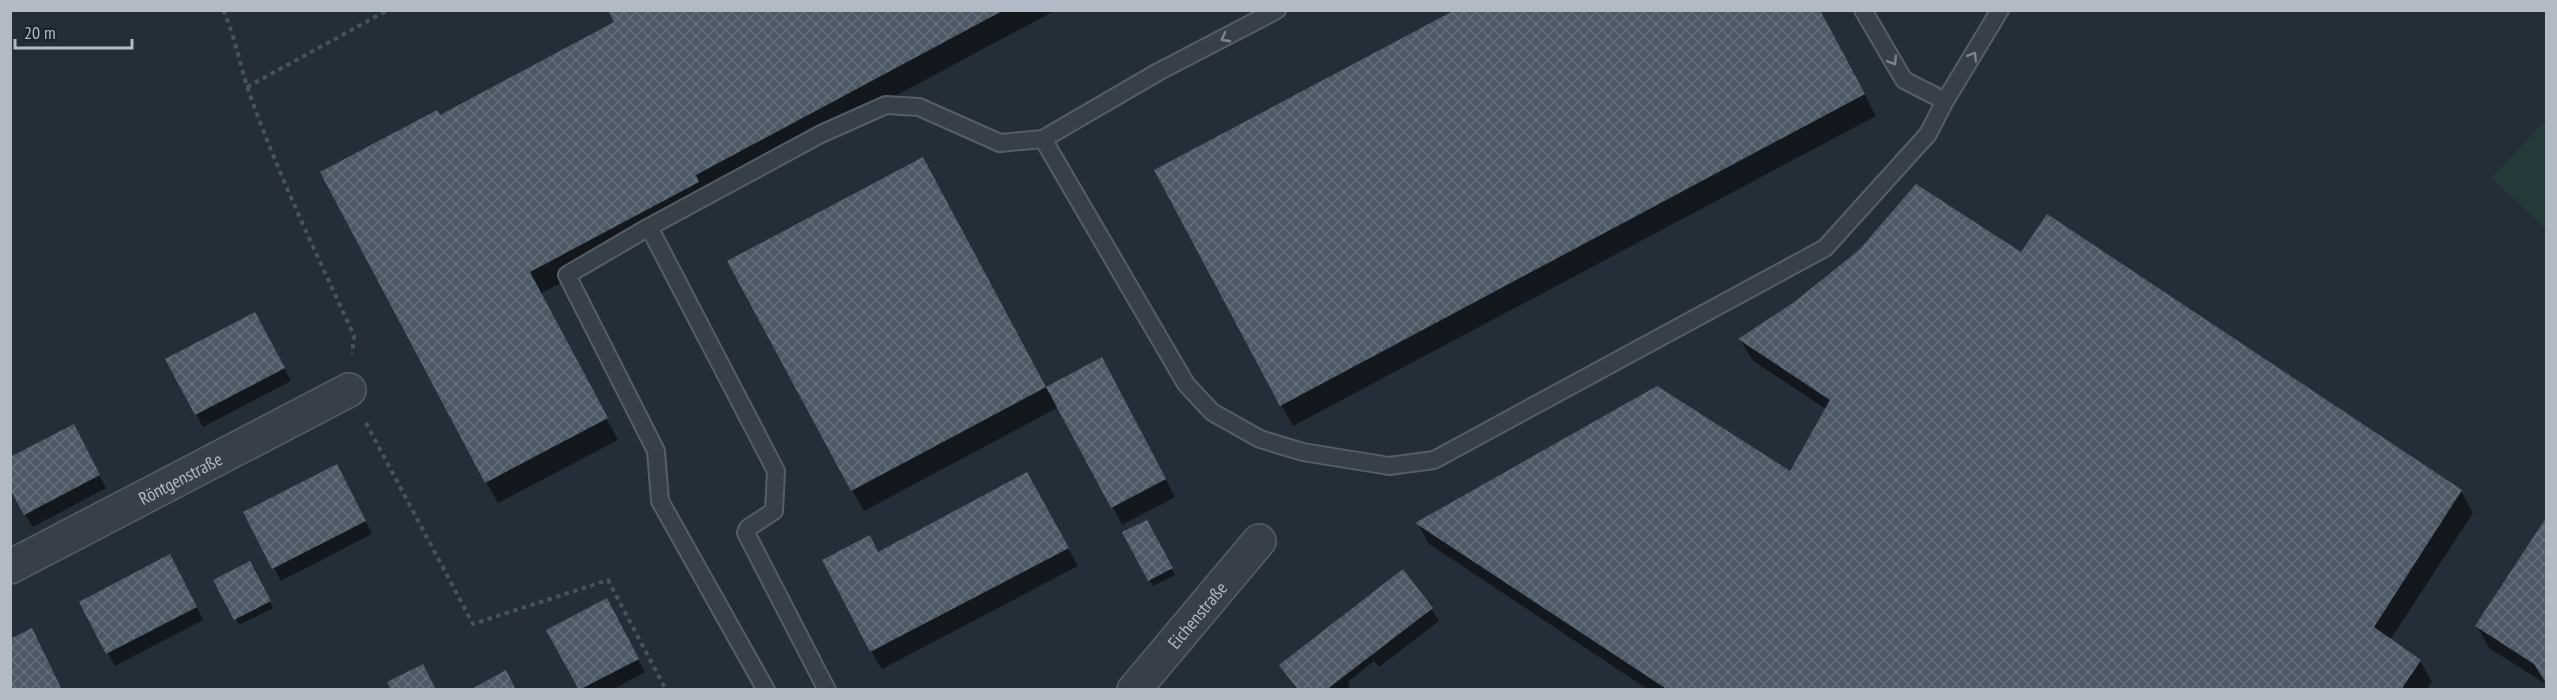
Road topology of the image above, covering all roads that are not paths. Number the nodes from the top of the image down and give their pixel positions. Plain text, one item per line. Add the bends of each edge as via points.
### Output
1 (1277, 10) edge
2 (1863, 10) edge
3 (2000, 10) edge
4 (1945, 101) junction
5 (1043, 139) junction
6 (649, 227) junction
7 (349, 390) road end
8 (1259, 541) dead end
9 (10, 567) edge
10 (766, 690) edge
11 (827, 690) edge
12 (1134, 690) edge

1 -> 5 lane via 1158,72
2 -> 4 lane via 1904,80
4 -> 3 lane
4 - 5 lane via 1928,134 1825,248 1434,460 1389,466 1303,452 1260,439 1212,412 1186,384
5 - 6 lane via 1000,143 920,107 886,105 821,134
6 - 10 lane via 567,275 656,451 660,501
6 - 11 lane via 776,471 774,511 746,533
7 - 9 street, Röntgenstraße
8 - 12 street, Eichenstraße

